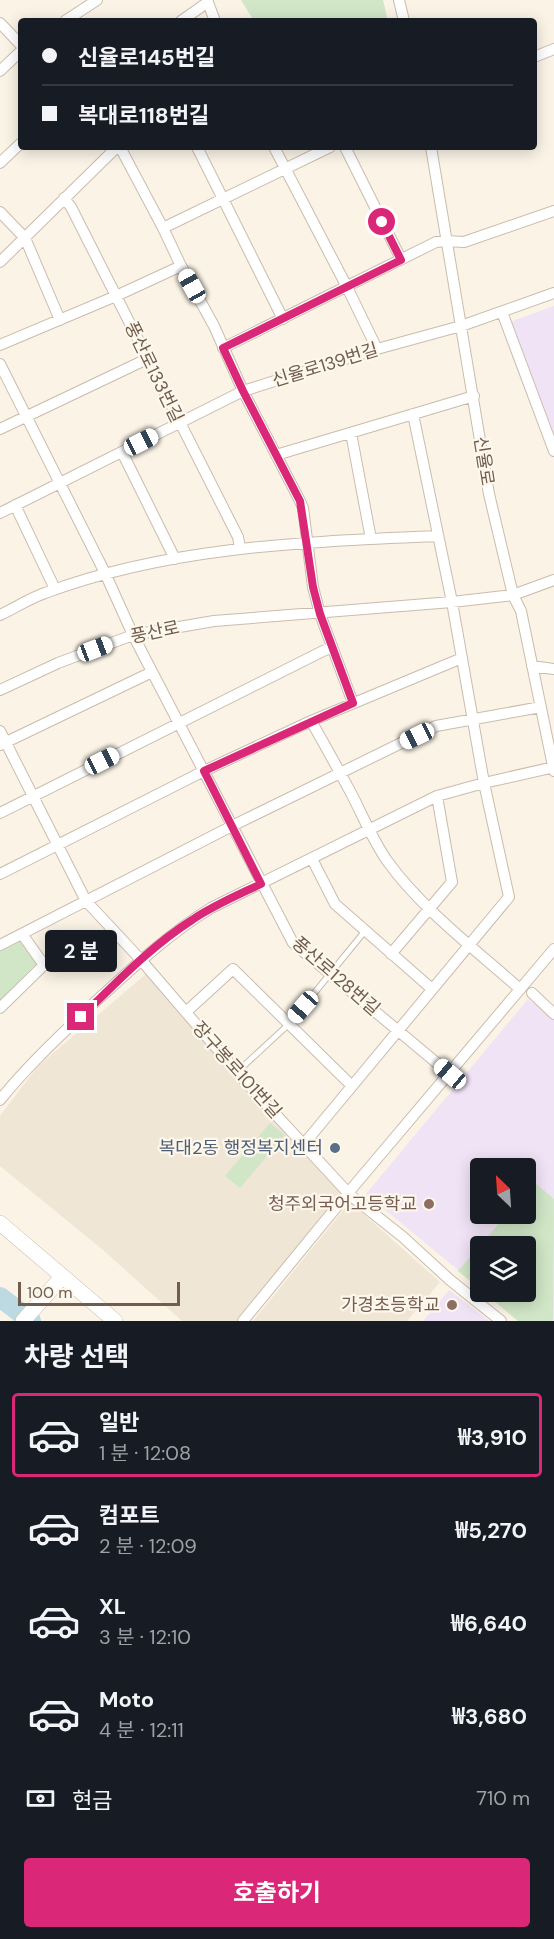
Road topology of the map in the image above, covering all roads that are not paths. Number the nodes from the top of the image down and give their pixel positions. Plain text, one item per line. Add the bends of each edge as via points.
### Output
1 (97, 0) edge
2 (399, 0) edge
3 (207, 1) edge
4 (70, 18) edge
5 (185, 18) edge
6 (214, 18) edge
7 (403, 18) edge
8 (0, 23) edge
9 (18, 42) edge
10 (554, 49) edge
11 (18, 54) edge
12 (537, 56) edge
13 (0, 71) edge
14 (18, 146) edge
15 (116, 150) edge
16 (121, 150) edge
17 (198, 150) edge
18 (276, 150) edge
19 (324, 150) edge
20 (346, 150) edge
21 (432, 150) edge
22 (0, 163) edge
23 (285, 169) junction
24 (64, 198) junction
25 (223, 199) junction
26 (554, 211) edge
27 (0, 212) edge
28 (164, 228) junction
29 (25, 238) junction
30 (447, 241) junction
31 (401, 260) junction
32 (0, 262) edge
33 (181, 266) junction
34 (347, 287) junction
35 (554, 293) edge
36 (116, 296) junction
37 (501, 312) junction
38 (283, 319) junction
39 (60, 320) junction
40 (461, 326) junction
41 (0, 345) edge
42 (223, 348) junction
43 (377, 349) junction
44 (147, 359) junction
45 (0, 364) edge
46 (243, 391) junction
47 (474, 396) junction
48 (413, 414) junction
49 (27, 416) junction
50 (179, 423) junction
51 (0, 429) edge
52 (351, 433) junction
53 (554, 451) edge
54 (122, 452) junction
55 (276, 455) junction
56 (59, 484) junction
57 (15, 505) junction
58 (0, 513) edge
59 (438, 536) junction
60 (371, 539) junction
61 (306, 541) junction
62 (240, 548) junction
63 (175, 560) junction
64 (105, 573) junction
65 (554, 580) edge
66 (55, 589) junction
67 (513, 595) junction
68 (452, 602) junction
69 (1, 612) edge
70 (320, 614) junction
71 (133, 635) junction
72 (332, 648) junction
73 (462, 658) junction
74 (532, 666) junction
75 (554, 669) edge
76 (152, 672) junction
77 (0, 690) edge
78 (353, 703) junction
79 (541, 706) junction
80 (472, 719) junction
81 (311, 721) junction
82 (178, 722) junction
83 (0, 731) edge
84 (3, 744) edge
85 (554, 768) edge
86 (204, 771) junction
87 (340, 773) junction
88 (484, 783) junction
89 (33, 796) junction
90 (438, 796) junction
91 (0, 813) edge
92 (232, 826) junction
93 (370, 830) junction
94 (57, 846) junction
95 (312, 859) junction
96 (0, 874) edge
97 (261, 884) junction
98 (86, 901) junction
99 (430, 908) junction
100 (365, 931) junction
101 (22, 934) junction
102 (469, 944) junction
103 (0, 945) edge
104 (554, 949) edge
105 (391, 954) junction
106 (141, 960) junction
107 (331, 974) junction
108 (432, 989) junction
109 (520, 989) junction
110 (532, 993) dead end
111 (0, 1008) edge
112 (186, 1012) junction
113 (554, 1014) edge
114 (289, 1024) junction
115 (399, 1030) junction
116 (237, 1072) junction
117 (450, 1074) junction
118 (352, 1086) junction
119 (4, 1087) edge
120 (0, 1100) edge
121 (304, 1144) junction
122 (348, 1192) junction
123 (0, 1223) edge
124 (62, 1277) junction
125 (23, 1321) edge
126 (115, 1321) edge
127 (243, 1321) edge
128 (501, 1321) edge

1 - 4 street
2 - 7 street
3 - 5 street
3 - 6 street
8 - 9 street
10 - 12 street
11 - 13 street
14 - 22 street
15 - 24 street
16 - 28 street
17 - 25 street
18 - 23 street
19 - 23 street
20 - 31 street
21 - 30 street, 신율로
23 - 25 street
23 - 34 street
24 - 29 street
24 - 36 street, 풍산로133번길
25 - 28 street
25 - 38 street
26 - 30 street via 465,243
27 - 29 street
28 - 33 street
29 - 32 street
29 - 39 street
30 - 31 street via 436,242
30 - 40 street, 신율로
31 - 34 street
33 - 36 street
33 - 42 street
34 - 38 street
34 - 43 street
35 - 37 street, 신율로139번길
36 - 39 street
36 - 44 street, 풍산로133번길
37 - 40 street, 신율로139번길
37 - 53 street
38 - 42 street
39 - 41 street
40 - 43 street, 신율로139번길
40 - 47 street, 신율로
42 - 46 street
43 - 46 street, 신율로139번길
44 - 49 street
44 - 50 street, 풍산로133번길
45 - 49 street, 풍산로128번길
46 - 50 street, 신율로139번길
46 - 55 street
47 - 48 street
47 - 67 street, 신율로 via 489,494
48 - 52 street
48 - 59 street
49 - 51 street
49 - 56 street, 풍산로128번길
50 - 54 street, 신율로139번길
50 - 62 street, 풍산로133번길 via 238,537
52 - 55 street
52 - 60 street
54 - 56 street, 신율로139번길
54 - 63 street
55 - 61 street via 300,501
56 - 57 street, 신율로139번길
56 - 64 street, 풍산로128번길
57 - 58 street, 신율로139번길
57 - 66 street
59 - 60 street
59 - 68 street
60 - 61 street
61 - 62 street
61 - 70 street
62 - 63 street
63 - 64 street
64 - 66 street
64 - 71 street, 풍산로128번길
65 - 67 street, 풍산로
66 - 69 street
67 - 68 street, 풍산로
67 - 74 street, 신율로 via 521,611
68 - 70 street, 풍산로
68 - 73 street
70 - 71 street, 풍산로 via 214,621
70 - 72 street
71 - 76 street, 풍산로128번길
71 - 77 street, 풍산로
72 - 78 street
72 - 82 street
73 - 78 street
73 - 80 street
74 - 75 street
74 - 79 street, 신율로
76 - 82 street, 풍산로128번길
76 - 84 street
78 - 81 street
79 - 80 street
79 - 85 street, 신율로
80 - 87 street via 436,726
80 - 88 street
81 - 86 street
81 - 87 street
82 - 86 street, 풍산로128번길
82 - 89 street
83 - 84 street, 장구봉로101번길
84 - 89 street, 장구봉로101번길
85 - 88 street
86 - 92 street, 풍산로128번길
86 - 94 street
87 - 92 street
87 - 93 street
88 - 90 street
88 - 102 street via 508,897
89 - 91 street
89 - 94 street, 장구봉로101번길
90 - 93 street
90 - 99 street via 452,882
92 - 97 street, 풍산로128번길
92 - 98 street
93 - 95 street
93 - 99 street via 401,879
94 - 96 street
94 - 98 street, 장구봉로101번길
95 - 97 street
95 - 100 street via 335,904
97 - 106 street via 196,917
97 - 107 street, 풍산로128번길 via 293,943
98 - 101 street
98 - 106 street, 장구봉로101번길
99 - 102 street
99 - 105 street
100 - 105 street
100 - 107 lane
101 - 103 street
101 - 111 street via 44,965
102 - 108 street
102 - 109 street
104 - 109 street
105 - 108 street
106 - 112 street, 장구봉로101번길
106 - 119 street
107 - 114 lane
107 - 115 street, 풍산로128번길
108 - 115 street
109 - 117 street
110 - 113 street
112 - 114 street, 장구봉로101번길 via 233,969
112 - 116 street, 장구봉로101번길
114 - 116 lane
114 - 118 street
115 - 117 street, 풍산로128번길
115 - 118 street
116 - 121 street, 장구봉로101번길
117 - 122 street
118 - 121 street
119 - 120 street
121 - 122 street, 장구봉로101번길
122 - 127 street
122 - 128 street, 장구봉로101번길
123 - 124 street
124 - 125 street
124 - 126 street

